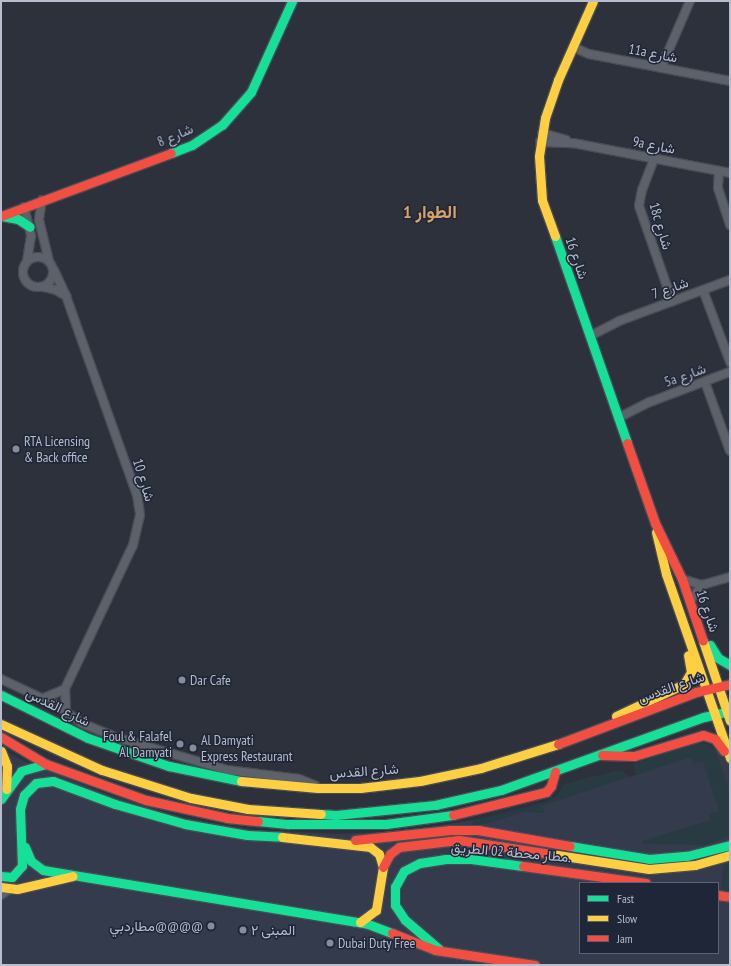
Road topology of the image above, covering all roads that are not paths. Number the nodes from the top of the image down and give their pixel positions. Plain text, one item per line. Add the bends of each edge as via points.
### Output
1 (292, 1) edge
2 (593, 1) edge
3 (690, 1) edge
4 (573, 47) junction
5 (662, 68) junction
6 (730, 81) edge
7 (541, 137) junction
8 (654, 159) junction
9 (719, 172) junction
10 (730, 174) edge
11 (42, 200) junction
12 (24, 207) junction
13 (1, 216) edge
14 (730, 225) edge
15 (30, 227) junction
16 (49, 261) junction
17 (27, 262) junction
18 (54, 270) junction
19 (730, 280) edge
20 (44, 286) junction
21 (702, 290) junction
22 (66, 296) junction
23 (672, 301) junction
24 (588, 333) junction
25 (730, 362) edge
26 (730, 372) edge
27 (704, 382) junction
28 (617, 415) junction
29 (730, 451) edge
30 (655, 523) junction
31 (730, 577) edge
32 (682, 579) junction
33 (702, 586) junction
34 (690, 601) junction
35 (696, 619) junction
36 (683, 624) junction
37 (730, 665) edge
38 (1, 679) edge
39 (730, 684) edge
40 (719, 686) junction
41 (65, 689) junction
42 (706, 689) junction
43 (1, 695) edge
44 (44, 698) junction
45 (66, 711) junction
46 (728, 711) edge
47 (715, 714) junction
48 (730, 721) edge
49 (1, 724) edge
50 (601, 727) junction
51 (1, 738) edge
52 (1, 751) edge
53 (601, 755) junction
54 (730, 759) edge
55 (46, 764) junction
56 (555, 772) junction
57 (318, 788) junction
58 (6, 789) junction
59 (1, 799) edge
60 (435, 805) junction
61 (365, 813) junction
62 (456, 815) junction
63 (350, 825) junction
64 (22, 839) junction
65 (322, 840) junction
66 (729, 847) edge
67 (383, 867) junction
68 (75, 875) junction
69 (1, 876) edge
70 (639, 882) edge
71 (6, 888) edge
72 (1, 895) edge
73 (719, 895) edge
74 (730, 897) edge
75 (360, 922) junction
76 (440, 951) junction
77 (535, 965) edge

1 - 11 street, شارع 8 via 251,92 222,125 192,145
2 - 4 street, شارع 16
3 - 5 street
4 - 5 street, 11a شارع via 589,54
4 - 7 street, شارع 16 via 551,98
5 - 6 street, 11a شارع
7 - 8 street, 9a شارع
7 - 24 street, شارع 16 via 538,171 542,200
8 - 9 street, 9a شارع
8 - 23 street, 18c شارع via 640,195 639,206
9 - 10 street, 9a شارع
9 - 14 street via 718,188
11 - 12 street, شارع 8
11 - 16 street via 39,220
12 - 13 street, شارع 8
12 - 15 street
13 - 15 street via 18,218
15 - 17 street
16 - 17 street via 40,257
16 - 18 street
17 - 20 street via 23,272 25,280 31,286
18 - 20 street via 52,280
18 - 22 street, شارع 10
19 - 21 street, شارع 7
20 - 22 street
21 - 23 street, شارع 7
21 - 25 street
22 - 41 street, شارع 10 via 140,505 140,525
23 - 24 street, شارع 7
24 - 28 street, شارع 16
26 - 27 street, 5a شارع
27 - 28 street, 5a شارع
27 - 29 street
28 - 30 street, شارع 16
30 - 32 street, شارع 16
30 - 36 street, شارع 16 via 663,565
31 - 33 street
32 - 33 street
32 - 34 street, شارع 16
33 - 34 street
34 - 35 street, شارع 16
35 - 37 street via 716,655
35 - 40 street, شارع 16
36 - 42 street, شارع 16
36 - 50 street via 691,665 687,680 680,686 628,709
38 - 44 street
39 - 40 street, شارع القدس
40 - 42 street, شارع القدس
40 - 46 street, شارع 16
41 - 44 street
41 - 45 street, شارع 10
42 - 47 street, شارع 16
42 - 50 street, شارع القدس
43 - 57 street, شارع القدس via 88,738 169,766 244,781
44 - 45 street
45 - 57 street via 90,727 138,745 227,770 299,778
46 - 47 street
46 - 48 street
47 - 53 street
47 - 54 street
49 - 61 street via 95,767 191,798 277,812
50 - 57 street, شارع القدس via 511,760 450,775 373,786
51 - 55 street
52 - 58 street via 7,766
53 - 54 street via 634,756 703,735 715,739
53 - 56 street
55 - 58 street via 25,769
55 - 63 street via 126,794 200,813 274,823
56 - 60 street via 501,790
56 - 62 street via 551,786 546,792
58 - 59 street
60 - 61 street
60 - 62 street
61 - 63 street
62 - 63 street
64 - 65 street via 22,799 32,786 49,780 115,804 185,824 247,835
64 - 68 street via 28,857 37,868
64 - 69 street via 21,869 12,877
65 - 66 street, مطار محطة 02 الطريق. via 474,830 650,860 687,856
65 - 67 street via 370,847 379,854
66 - 67 street, مطار محطة 02 الطريق. via 694,865 649,869 459,840 399,848 390,854
67 - 75 street via 376,910
68 - 71 street
68 - 75 street
70 - 76 street, مطار محطة 02 الطريق. via 471,859 420,863 404,871 398,878 395,905 405,920
71 - 72 street
73 - 74 street
75 - 76 street via 383,928
76 - 77 street

